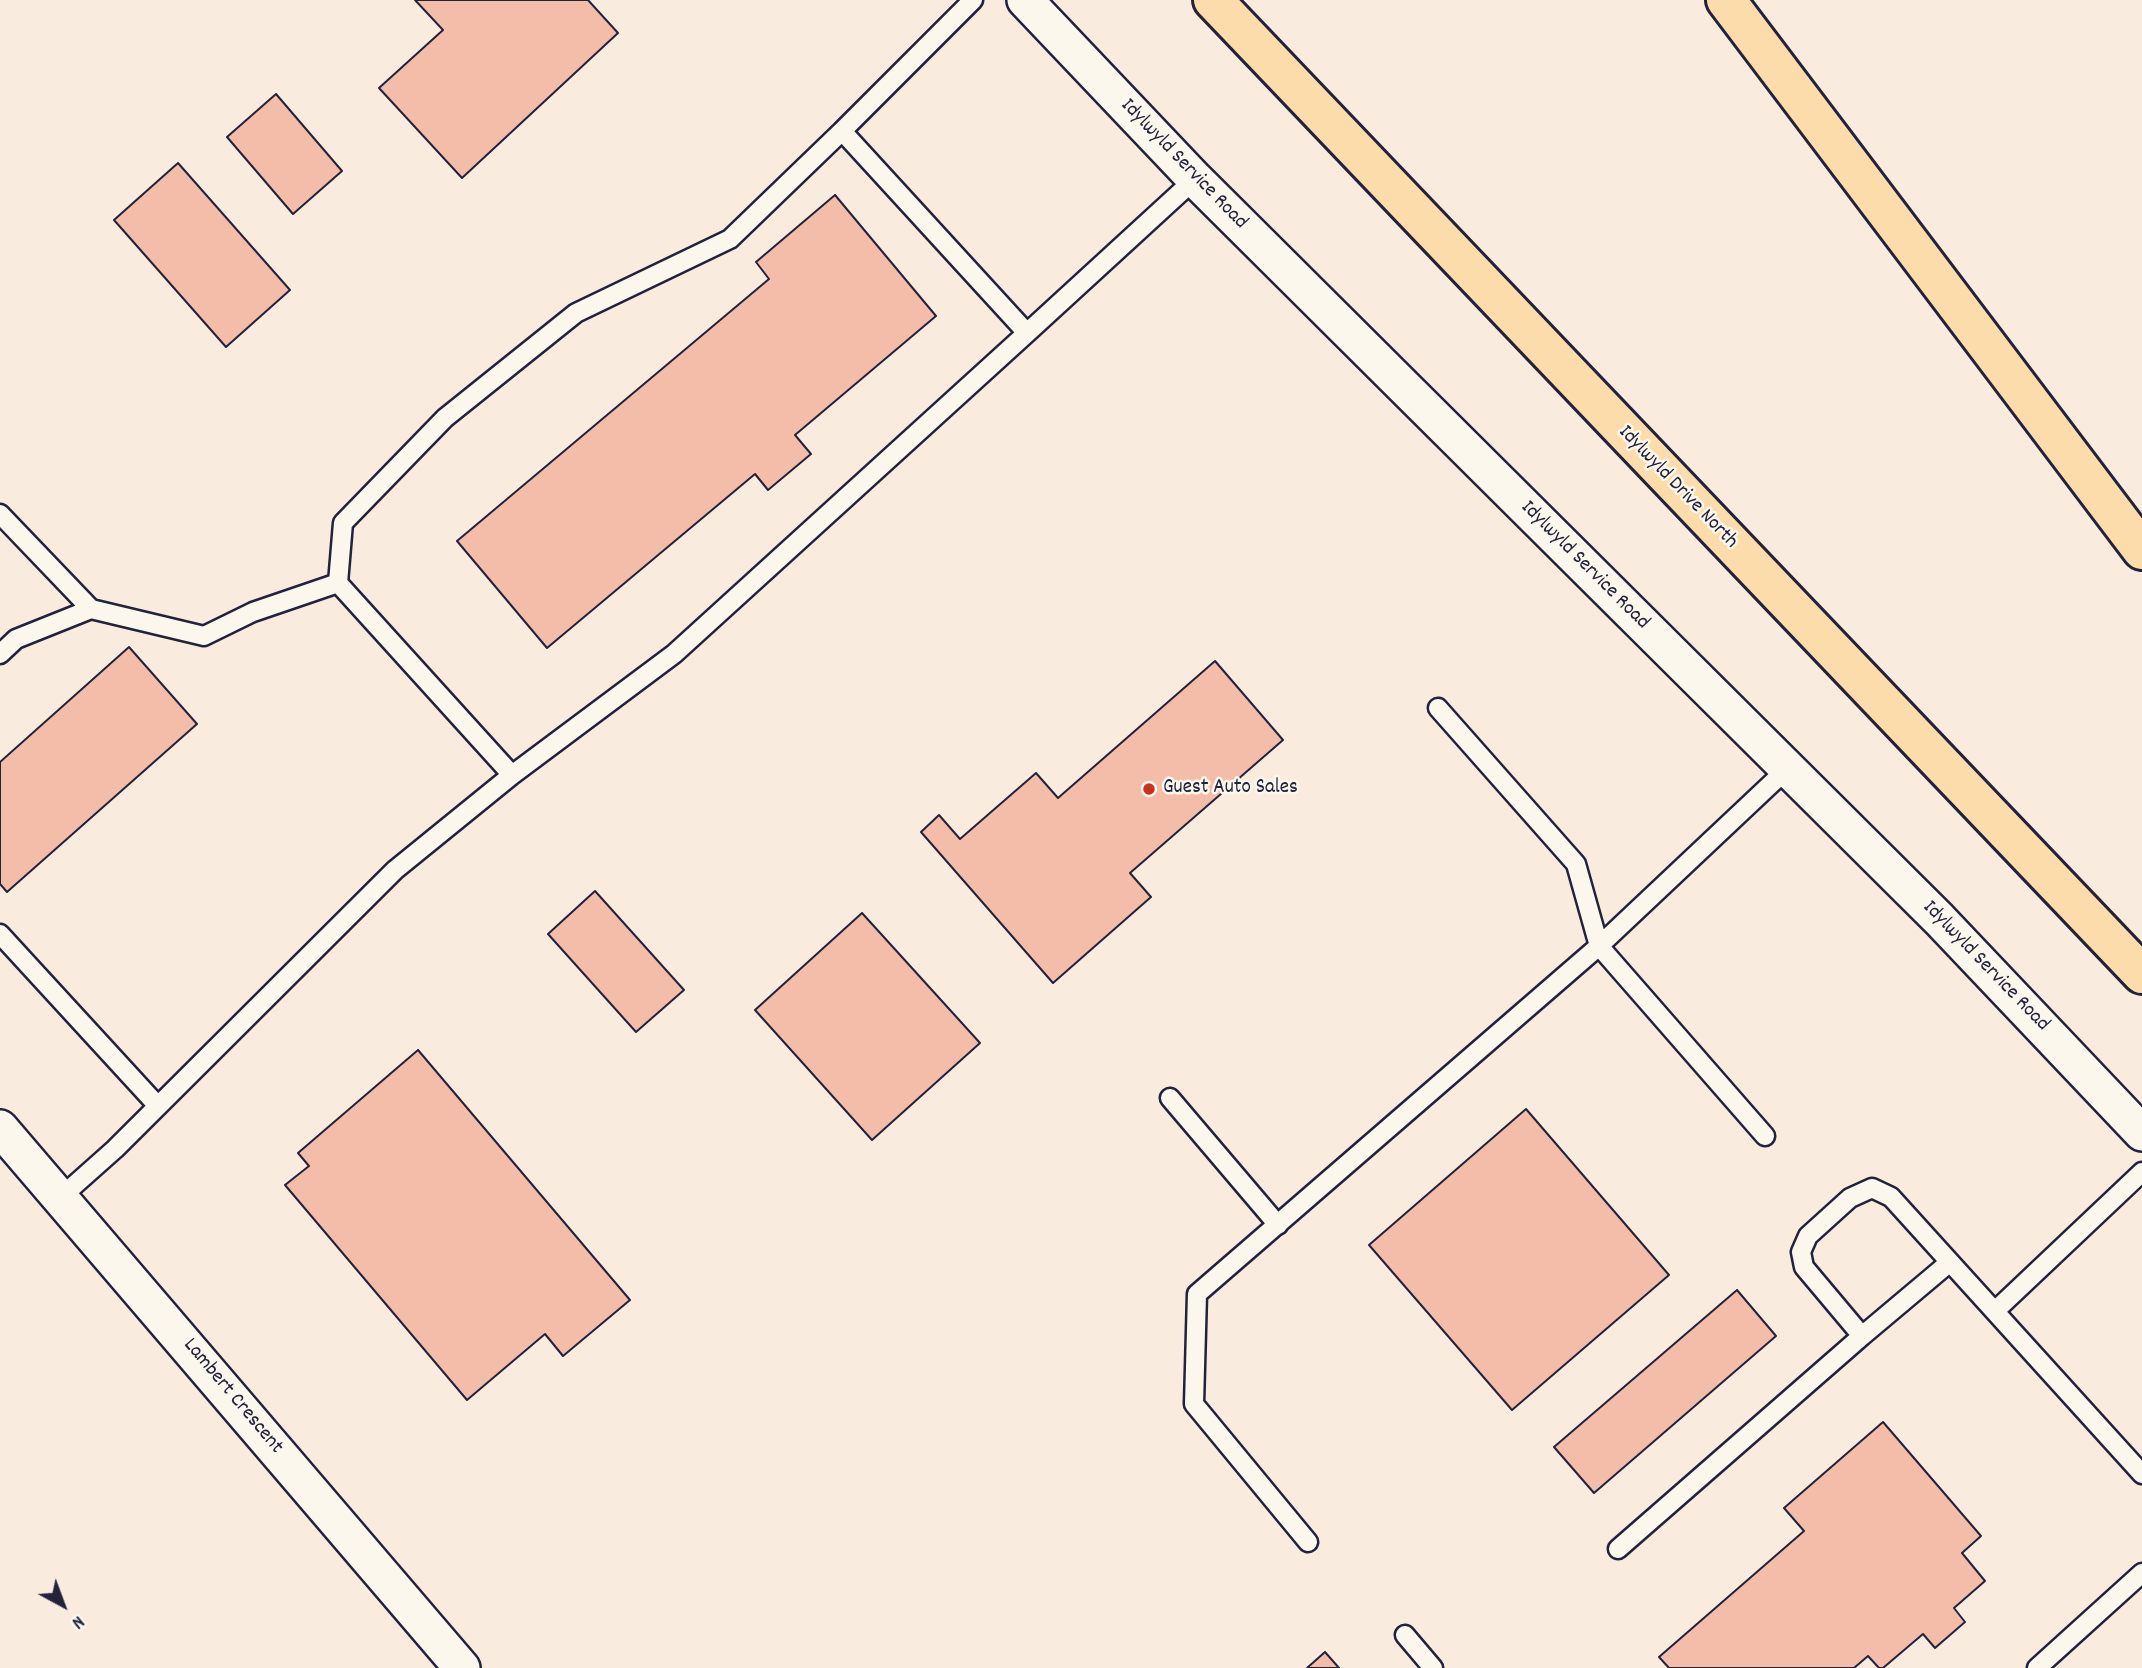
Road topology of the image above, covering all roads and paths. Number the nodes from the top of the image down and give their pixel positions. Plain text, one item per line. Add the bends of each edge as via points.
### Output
1 (973, 0) edge
2 (1025, 0) edge
3 (1213, 0) edge
4 (1726, 0) edge
5 (842, 131) junction
6 (1195, 178) junction
7 (1027, 333) junction
8 (0, 514) edge
9 (2142, 550) edge
10 (338, 583) junction
11 (90, 609) junction
12 (0, 654) edge
13 (1438, 708) dead end
14 (1788, 768) junction
15 (512, 775) junction
16 (0, 934) edge
17 (1598, 946) junction
18 (2142, 974) edge
19 (1170, 1098) dead end
20 (157, 1105) junction
21 (0, 1128) edge
22 (2142, 1133) edge
23 (1765, 1136) dead end
24 (2142, 1171) edge
25 (61, 1196) junction
26 (1278, 1225) junction
27 (1950, 1262) junction
28 (1995, 1311) junction
29 (1863, 1336) junction
30 (2142, 1474) edge
31 (1308, 1542) dead end
32 (1618, 1549) dead end
33 (2142, 1573) edge
34 (1405, 1635) dead end
35 (463, 1668) edge
36 (1433, 1668) edge
37 (2037, 1668) edge

1 - 5 lane
2 - 6 street, Idylwyld Service Road
3 - 18 highway, Idylwyld Drive North
4 - 9 highway
5 - 7 lane
5 - 10 lane via 730,239 576,313 445,418 343,523
6 - 7 lane
6 - 14 street, Idylwyld Service Road
7 - 15 lane via 674,654
8 - 11 lane
10 - 11 lane via 253,612 204,636
10 - 15 lane
11 - 12 lane via 16,639
13 - 17 lane via 1576,864
14 - 17 lane
14 - 22 street, Idylwyld Service Road
15 - 20 lane via 395,870
16 - 20 lane
17 - 23 lane
17 - 26 lane
19 - 26 lane
20 - 25 lane
21 - 25 street, Lambert Crescent
24 - 28 lane
25 - 35 street, Lambert Crescent
26 - 31 lane via 1197,1294 1194,1404
27 - 28 lane
27 - 29 lane
27 - 29 lane via 1891,1197 1872,1188 1850,1198 1808,1236 1801,1252 1804,1267
28 - 30 lane
29 - 32 lane
33 - 37 lane
34 - 36 lane

